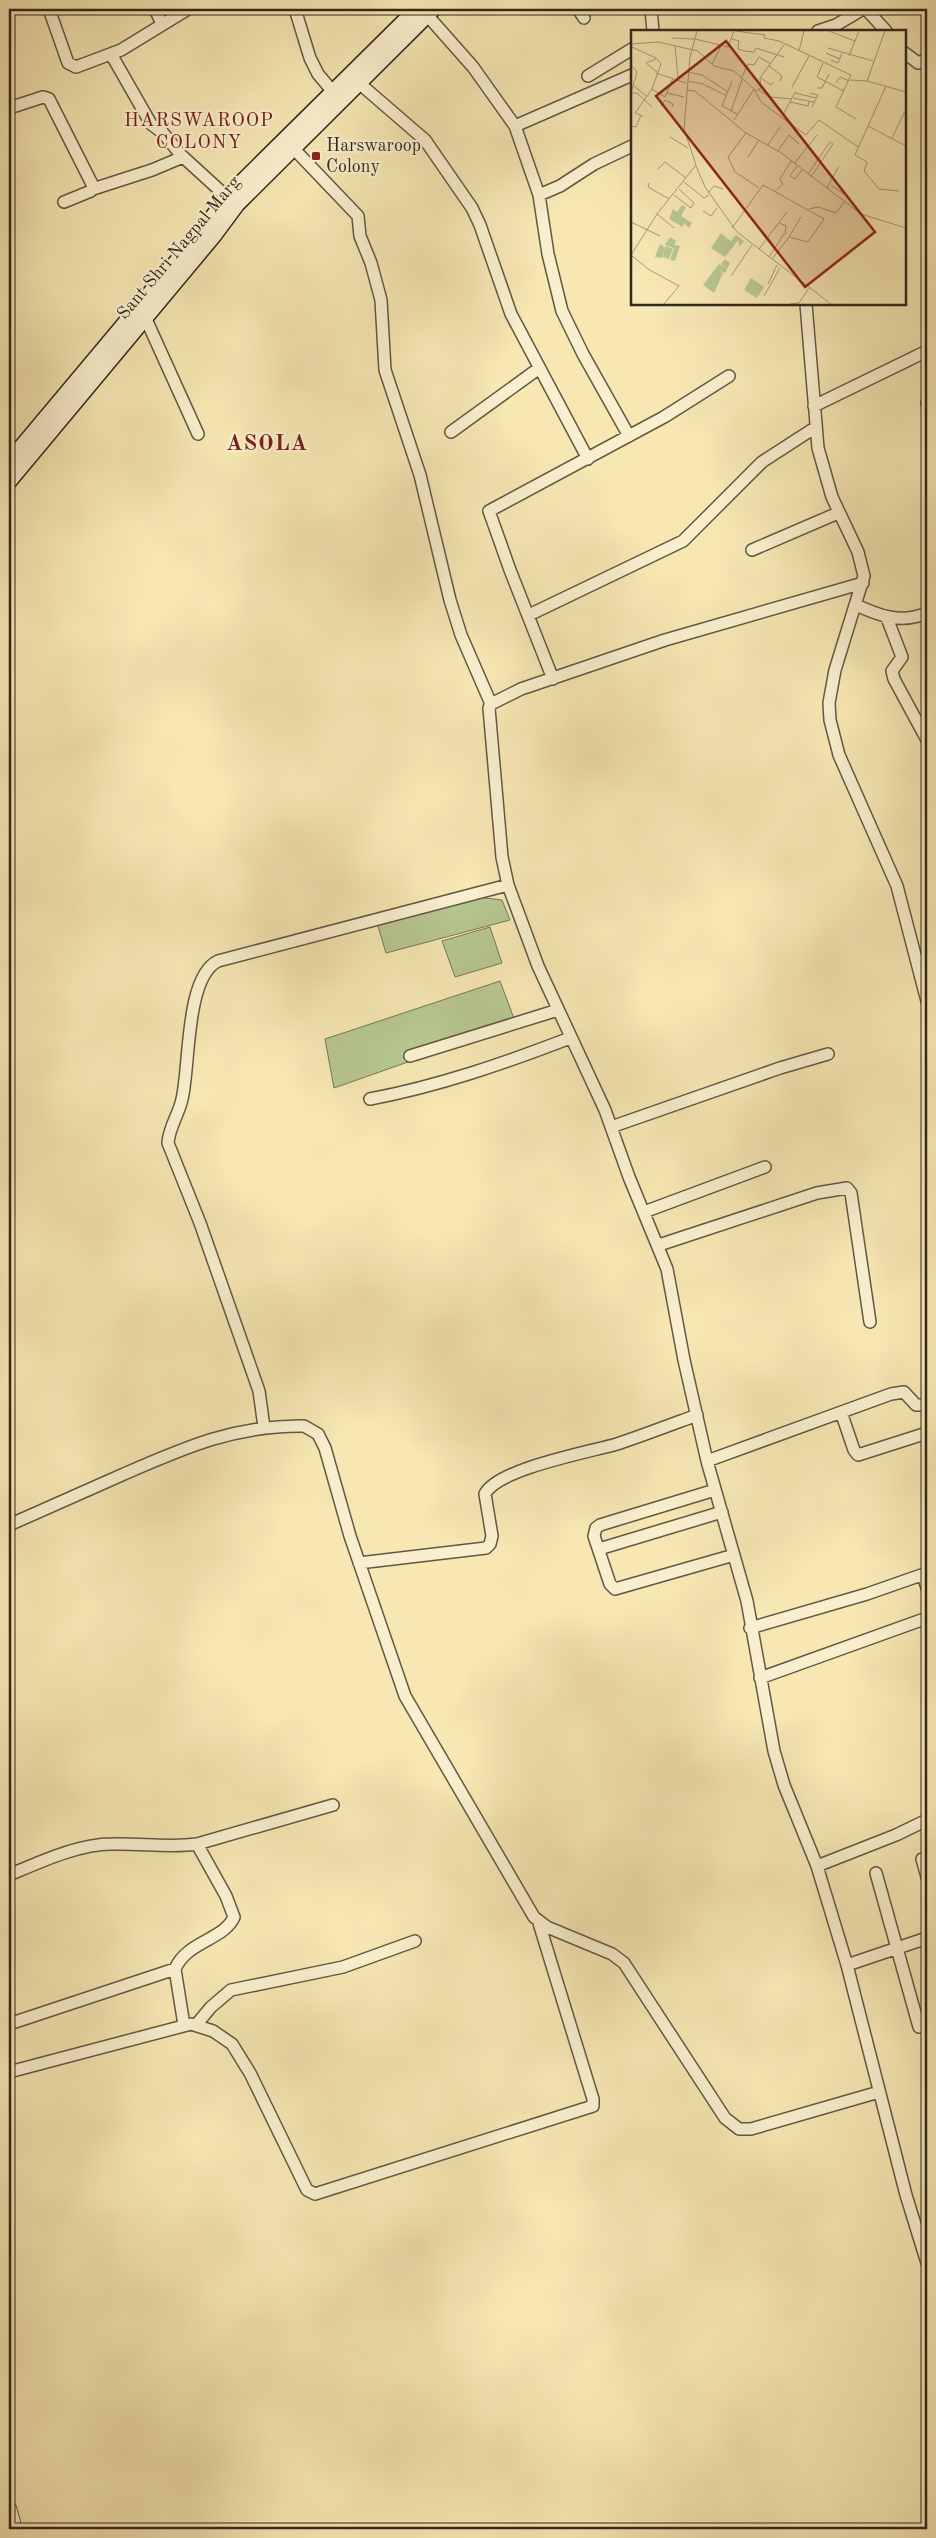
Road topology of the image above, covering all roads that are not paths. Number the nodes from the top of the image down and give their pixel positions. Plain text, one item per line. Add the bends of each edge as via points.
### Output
1 (49, 9) edge
2 (155, 9) edge
3 (188, 9) edge
4 (295, 9) edge
5 (651, 9) edge
6 (864, 9) edge
7 (426, 11) edge
8 (162, 24) junction
9 (653, 30) edge
10 (821, 30) edge
11 (885, 30) edge
12 (631, 50) edge
13 (906, 53) edge
14 (111, 54) junction
15 (927, 59) edge
16 (631, 75) edge
17 (588, 76) dead end
18 (359, 83) junction
19 (334, 93) junction
20 (9, 108) edge
21 (515, 126) junction
22 (631, 146) edge
23 (294, 149) junction
24 (183, 157) junction
25 (93, 189) junction
26 (540, 195) junction
27 (227, 197) junction
28 (64, 202) dead end
29 (806, 305) edge
30 (145, 318) junction
31 (927, 351) edge
32 (538, 369) junction
33 (729, 376) dead end
34 (814, 406) junction
35 (816, 427) junction
36 (450, 432) dead end
37 (198, 434) dead end
38 (629, 436) junction
39 (588, 459) junction
40 (9, 462) edge
41 (9, 481) edge
42 (838, 513) junction
43 (752, 550) dead end
44 (863, 583) junction
45 (856, 605) junction
46 (927, 614) edge
47 (529, 615) junction
48 (887, 618) junction
49 (553, 679) junction
50 (491, 704) junction
51 (927, 740) edge
52 (508, 886) junction
53 (925, 981) edge
54 (927, 1001) edge
55 (558, 1010) junction
56 (570, 1038) junction
57 (828, 1054) dead end
58 (410, 1056) dead end
59 (370, 1099) dead end
60 (611, 1126) junction
61 (765, 1167) dead end
62 (644, 1212) junction
63 (659, 1245) junction
64 (870, 1322) dead end
65 (927, 1405) edge
66 (841, 1412) junction
67 (697, 1415) junction
68 (264, 1427) junction
69 (927, 1433) edge
70 (707, 1461) junction
71 (715, 1490) junction
72 (722, 1512) junction
73 (9, 1525) edge
74 (599, 1549) junction
75 (734, 1555) junction
76 (359, 1563) junction
77 (925, 1574) edge
78 (927, 1588) edge
79 (927, 1618) edge
80 (750, 1628) junction
81 (760, 1678) junction
82 (333, 1805) dead end
83 (927, 1820) edge
84 (198, 1844) junction
85 (922, 1859) dead end
86 (817, 1866) junction
87 (876, 1872) dead end
88 (9, 1875) edge
89 (927, 1877) edge
90 (538, 1920) junction
91 (927, 1938) edge
92 (415, 1942) dead end
93 (897, 1948) junction
94 (847, 1965) junction
95 (175, 1969) junction
96 (9, 2024) edge
97 (190, 2025) junction
98 (919, 2027) dead end
99 (9, 2072) edge
100 (879, 2092) junction
101 (927, 2264) edge
102 (9, 2508) edge
103 (15, 2529) edge

1 - 14 street via 70,65 76,67
2 - 8 street
3 - 8 street
4 - 19 street via 310,58
5 - 9 street
6 - 10 street
6 - 11 street
7 - 18 main road, Sant Shri Nagpal Marg
7 - 19 main road, Sant Shri Nagpal Marg
7 - 21 street via 473,67
8 - 14 street
12 - 17 street
13 - 15 street via 918,62
14 - 24 street via 149,121
16 - 21 street
18 - 23 main road, Sant Shri Nagpal Marg
18 - 32 street via 425,140 472,208 511,314
19 - 27 main road, Sant Shri Nagpal Marg
20 - 25 street via 48,98
21 - 26 street
22 - 26 street
23 - 30 main road, Sant Shri Nagpal Marg via 237,204
23 - 50 street via 348,203 359,220 360,236 381,300 385,370 420,475 452,609
24 - 25 street
24 - 27 street
25 - 28 street
26 - 38 street via 548,254 562,311
27 - 40 main road, Sant Shri Nagpal Marg via 205,228
29 - 34 street
30 - 37 street
30 - 41 main road, Sant Shri Nagpal Marg
31 - 34 street
32 - 36 street
32 - 39 street
33 - 38 street
34 - 35 street
35 - 42 street
35 - 47 street via 762,462 683,541
38 - 39 street
39 - 47 street via 490,511
42 - 43 street
42 - 44 street via 858,552
44 - 45 street
44 - 49 street via 665,640
45 - 48 street
45 - 53 street via 831,690 831,726 839,755 897,886
46 - 48 street via 911,619
47 - 49 street
48 - 51 street via 902,658 892,671 894,679
49 - 50 street via 521,689
50 - 52 street via 502,857
52 - 55 street
52 - 68 street via 218,962 204,975 194,1008 182,1100 168,1143 252,1372
53 - 54 street
55 - 56 street
55 - 58 street
56 - 59 street via 446,1081
56 - 60 street
57 - 60 street
60 - 62 street
61 - 62 street
62 - 63 street
63 - 64 street via 817,1193 846,1188 851,1193
63 - 67 street via 671,1283
65 - 66 street via 916,1405 908,1394 901,1392
66 - 69 street via 858,1455
66 - 70 street
67 - 70 street
67 - 76 street via 615,1444 553,1459 493,1484 485,1494 492,1536 486,1548
68 - 73 street via 215,1436 182,1448
68 - 76 street via 304,1426 318,1434
70 - 71 street
71 - 72 street
71 - 74 street via 600,1525 594,1536
72 - 74 street
72 - 75 street
74 - 75 street via 610,1584 615,1589
75 - 80 street via 747,1601
76 - 90 street via 405,1696 530,1912
77 - 78 street
77 - 80 street
79 - 81 street
80 - 81 street
81 - 86 street via 778,1767
82 - 84 street
83 - 86 street
84 - 88 street via 98,1845
84 - 95 street via 234,1917 226,1928 181,1957
85 - 89 street
86 - 94 street
87 - 93 street
90 - 97 street via 593,2106 314,2194 307,2190 250,2073 232,2044 221,2035
90 - 100 street via 621,1960 725,2118 739,2129 751,2129
91 - 93 street
92 - 97 street via 343,1967 231,1990
93 - 94 street
93 - 98 street
94 - 100 street
95 - 96 street
95 - 97 street
97 - 99 street
100 - 101 street
102 - 103 street

